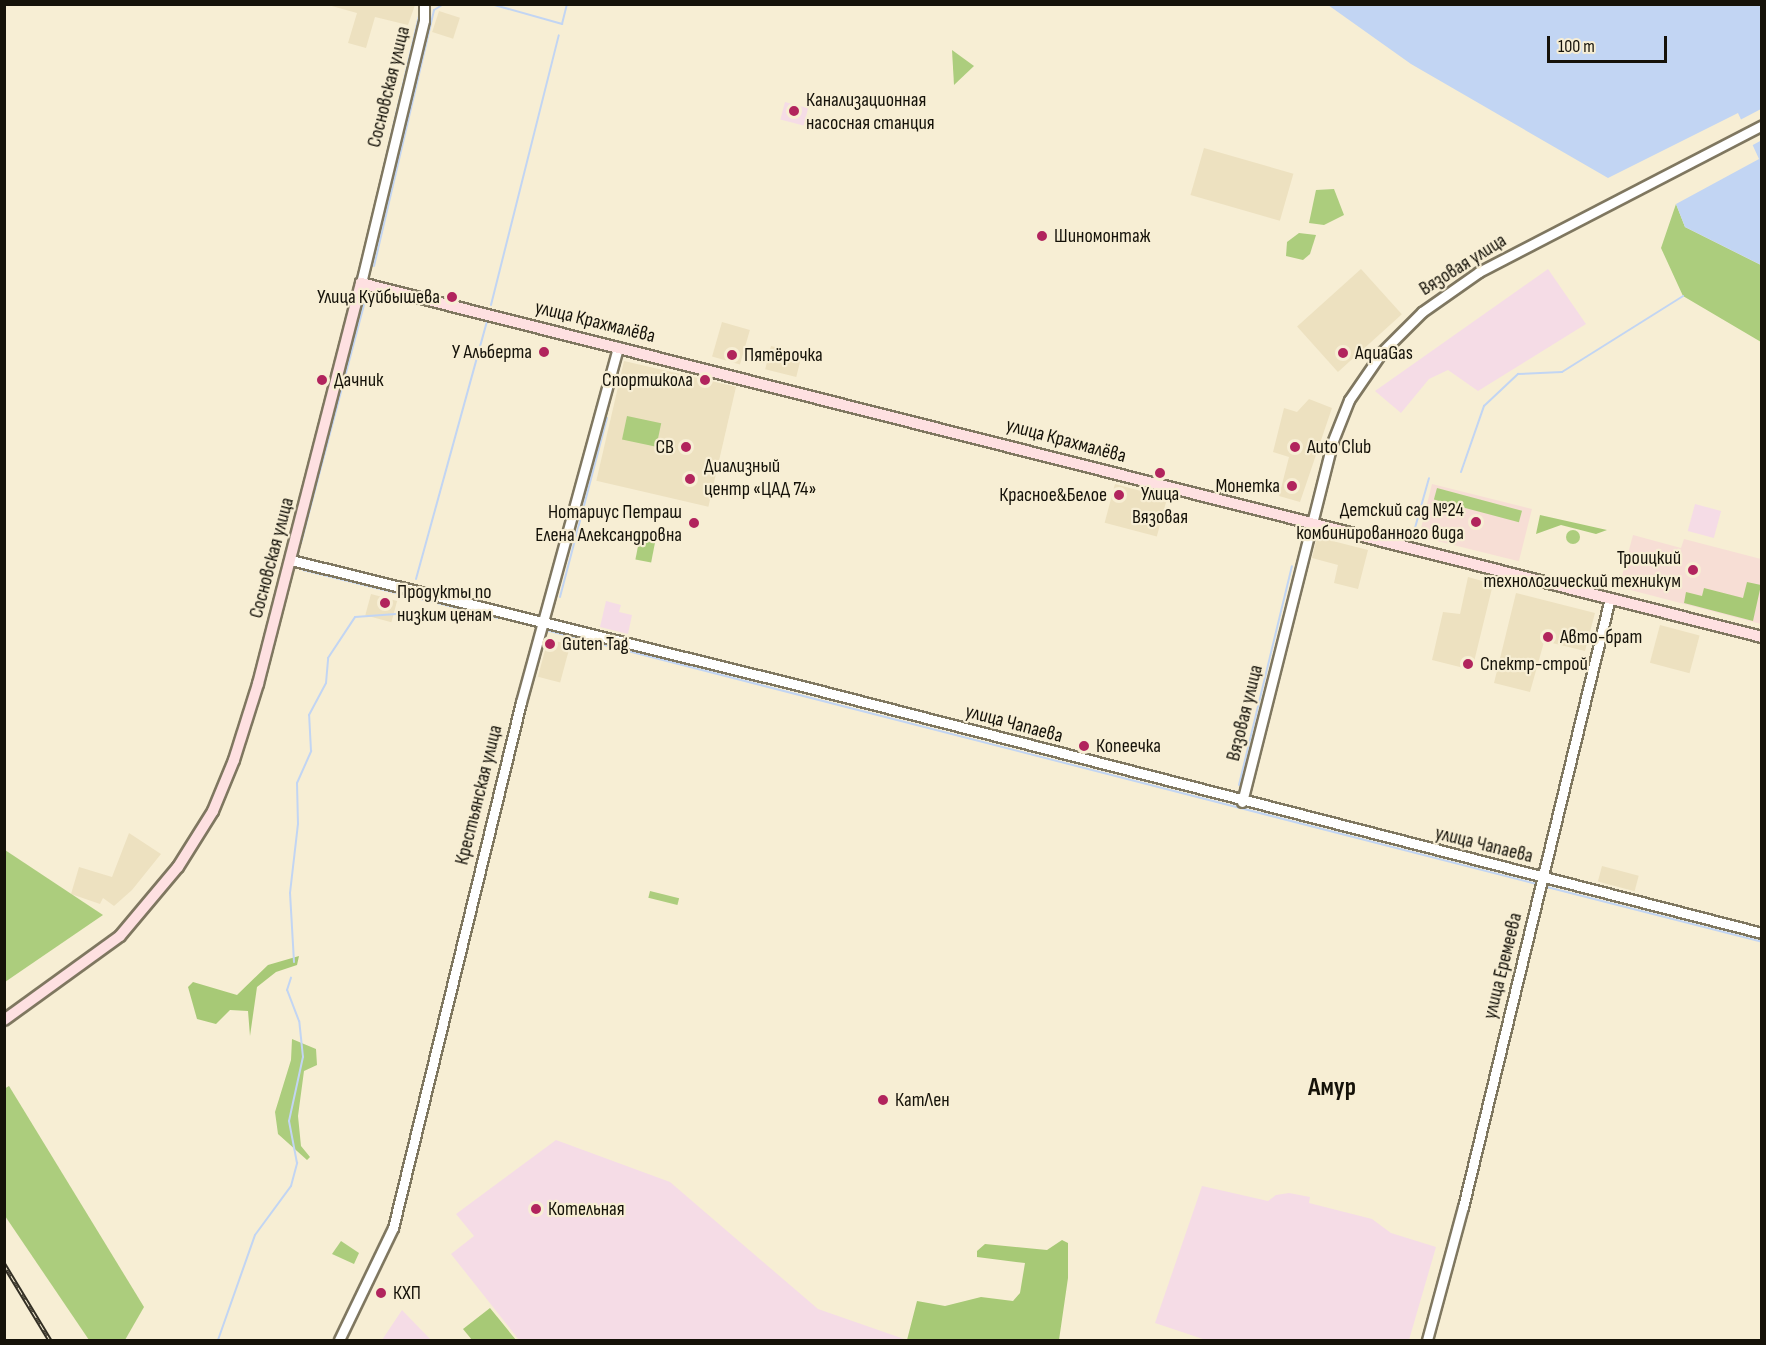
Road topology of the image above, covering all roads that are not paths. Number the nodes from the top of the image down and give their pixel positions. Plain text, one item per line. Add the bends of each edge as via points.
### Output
1 (424, 4) edge
2 (1761, 124) edge
3 (361, 283) junction
4 (618, 346) junction
5 (1311, 521) junction
6 (291, 560) junction
7 (1610, 598) junction
8 (542, 622) junction
9 (1761, 637) edge
10 (1242, 802) junction
11 (1543, 878) junction
12 (1761, 933) edge
13 (4, 1020) edge
14 (339, 1341) edge
15 (1427, 1341) edge

1 - 3 street, Сосновская улица via 424,20
2 - 5 street, Вязовая улица via 1479,272 1422,312 1382,352 1349,400 1332,443
3 - 4 main road, улица Крахмалёва
3 - 6 main road, Сосновская улица
4 - 5 main road, улица Крахмалёва
4 - 8 street, Крестьянская улица
5 - 7 main road, улица Крахмалёва
5 - 10 street, Вязовая улица
6 - 8 street, улица Чапаева
6 - 13 main road, Сосновская улица via 234,760 195,842 120,936
7 - 9 main road, улица Крахмалёва
7 - 11 street, улица Еремеева
8 - 10 street, улица Чапаева
8 - 14 street, Крестьянская улица via 393,1228
10 - 11 street, улица Чапаева
11 - 12 street, улица Чапаева
11 - 15 street, улица Еремеева

